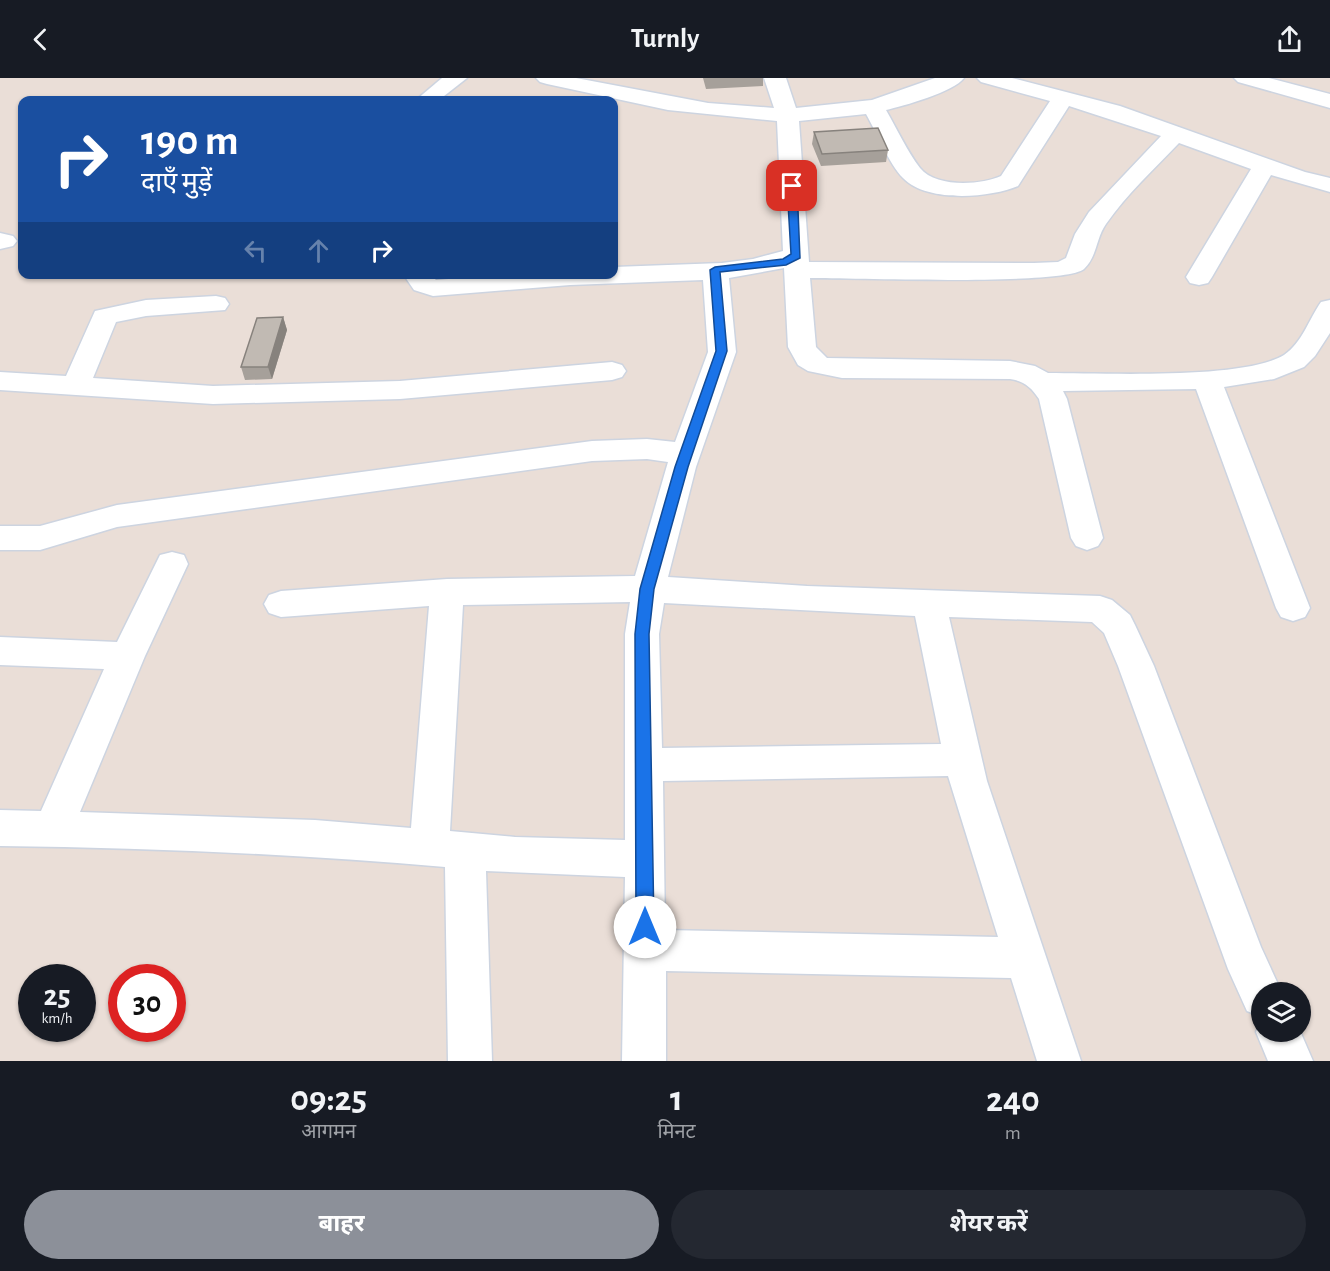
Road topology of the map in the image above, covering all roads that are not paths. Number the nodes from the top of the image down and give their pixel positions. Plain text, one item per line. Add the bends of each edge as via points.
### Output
1 (456, 78) edge
2 (547, 78) edge
3 (775, 78) edge
4 (953, 78) edge
5 (988, 78) edge
6 (1245, 78) edge
7 (431, 96) edge
8 (1064, 98) junction
9 (1330, 101) edge
10 (873, 107) junction
11 (788, 117) junction
12 (1176, 133) junction
13 (1265, 165) junction
14 (1329, 184) edge
15 (797, 263) junction
16 (715, 270) junction
17 (618, 275) edge
18 (1199, 277) dead end
19 (420, 279) edge
20 (547, 279) edge
21 (216, 304) dead end
22 (1330, 308) edge
23 (612, 371) dead end
24 (1207, 380) junction
25 (0, 381) edge
26 (1043, 382) junction
27 (75, 387) junction
28 (687, 454) junction
29 (0, 538) edge
30 (1087, 538) dead end
31 (172, 564) dead end
32 (647, 589) junction
33 (447, 592) junction
34 (929, 603) junction
35 (281, 604) dead end
36 (1293, 608) dead end
37 (0, 651) edge
38 (127, 657) junction
39 (963, 759) junction
40 (644, 765) junction
41 (0, 828) edge
42 (53, 829) junction
43 (447, 849) junction
44 (645, 859) junction
45 (645, 950) junction
46 (1025, 958) junction
47 (1256, 982) edge
48 (1282, 1042) edge
49 (470, 1061) edge
50 (644, 1061) edge
51 (1059, 1061) edge
52 (1291, 1061) edge

1 - 7 street
2 - 11 street via 631,96 749,115
3 - 11 street
4 - 10 street
5 - 8 street
6 - 9 street
8 - 10 street via 1010,181 985,188 922,183 912,174
8 - 12 street
10 - 11 street
11 - 15 street
12 - 13 street
12 - 15 street via 1100,216 1079,257 1064,268 1034,271
13 - 14 street
13 - 18 street
15 - 16 street
15 - 26 street via 802,347 805,358 816,366 1010,370 1030,373
16 - 17 street
16 - 28 street via 722,351
19 - 20 street via 433,288
21 - 27 street via 152,307 105,317
22 - 24 street via 1307,348 1281,369
23 - 27 street via 377,390 213,395
24 - 26 street
24 - 36 street
25 - 27 street
26 - 30 street via 1053,399
28 - 29 street via 647,448 592,451 117,516 40,538
28 - 32 street
31 - 38 street
32 - 33 street
32 - 34 street
32 - 40 street via 642,634
33 - 35 street
33 - 43 street
34 - 39 street
34 - 47 street via 1100,609 1118,625
37 - 38 street
38 - 42 street
39 - 40 street
39 - 46 street
40 - 44 street
41 - 42 street
42 - 43 street via 303,838
43 - 44 street
43 - 49 street
44 - 45 street
45 - 46 street
45 - 50 street
46 - 51 street
48 - 52 street

